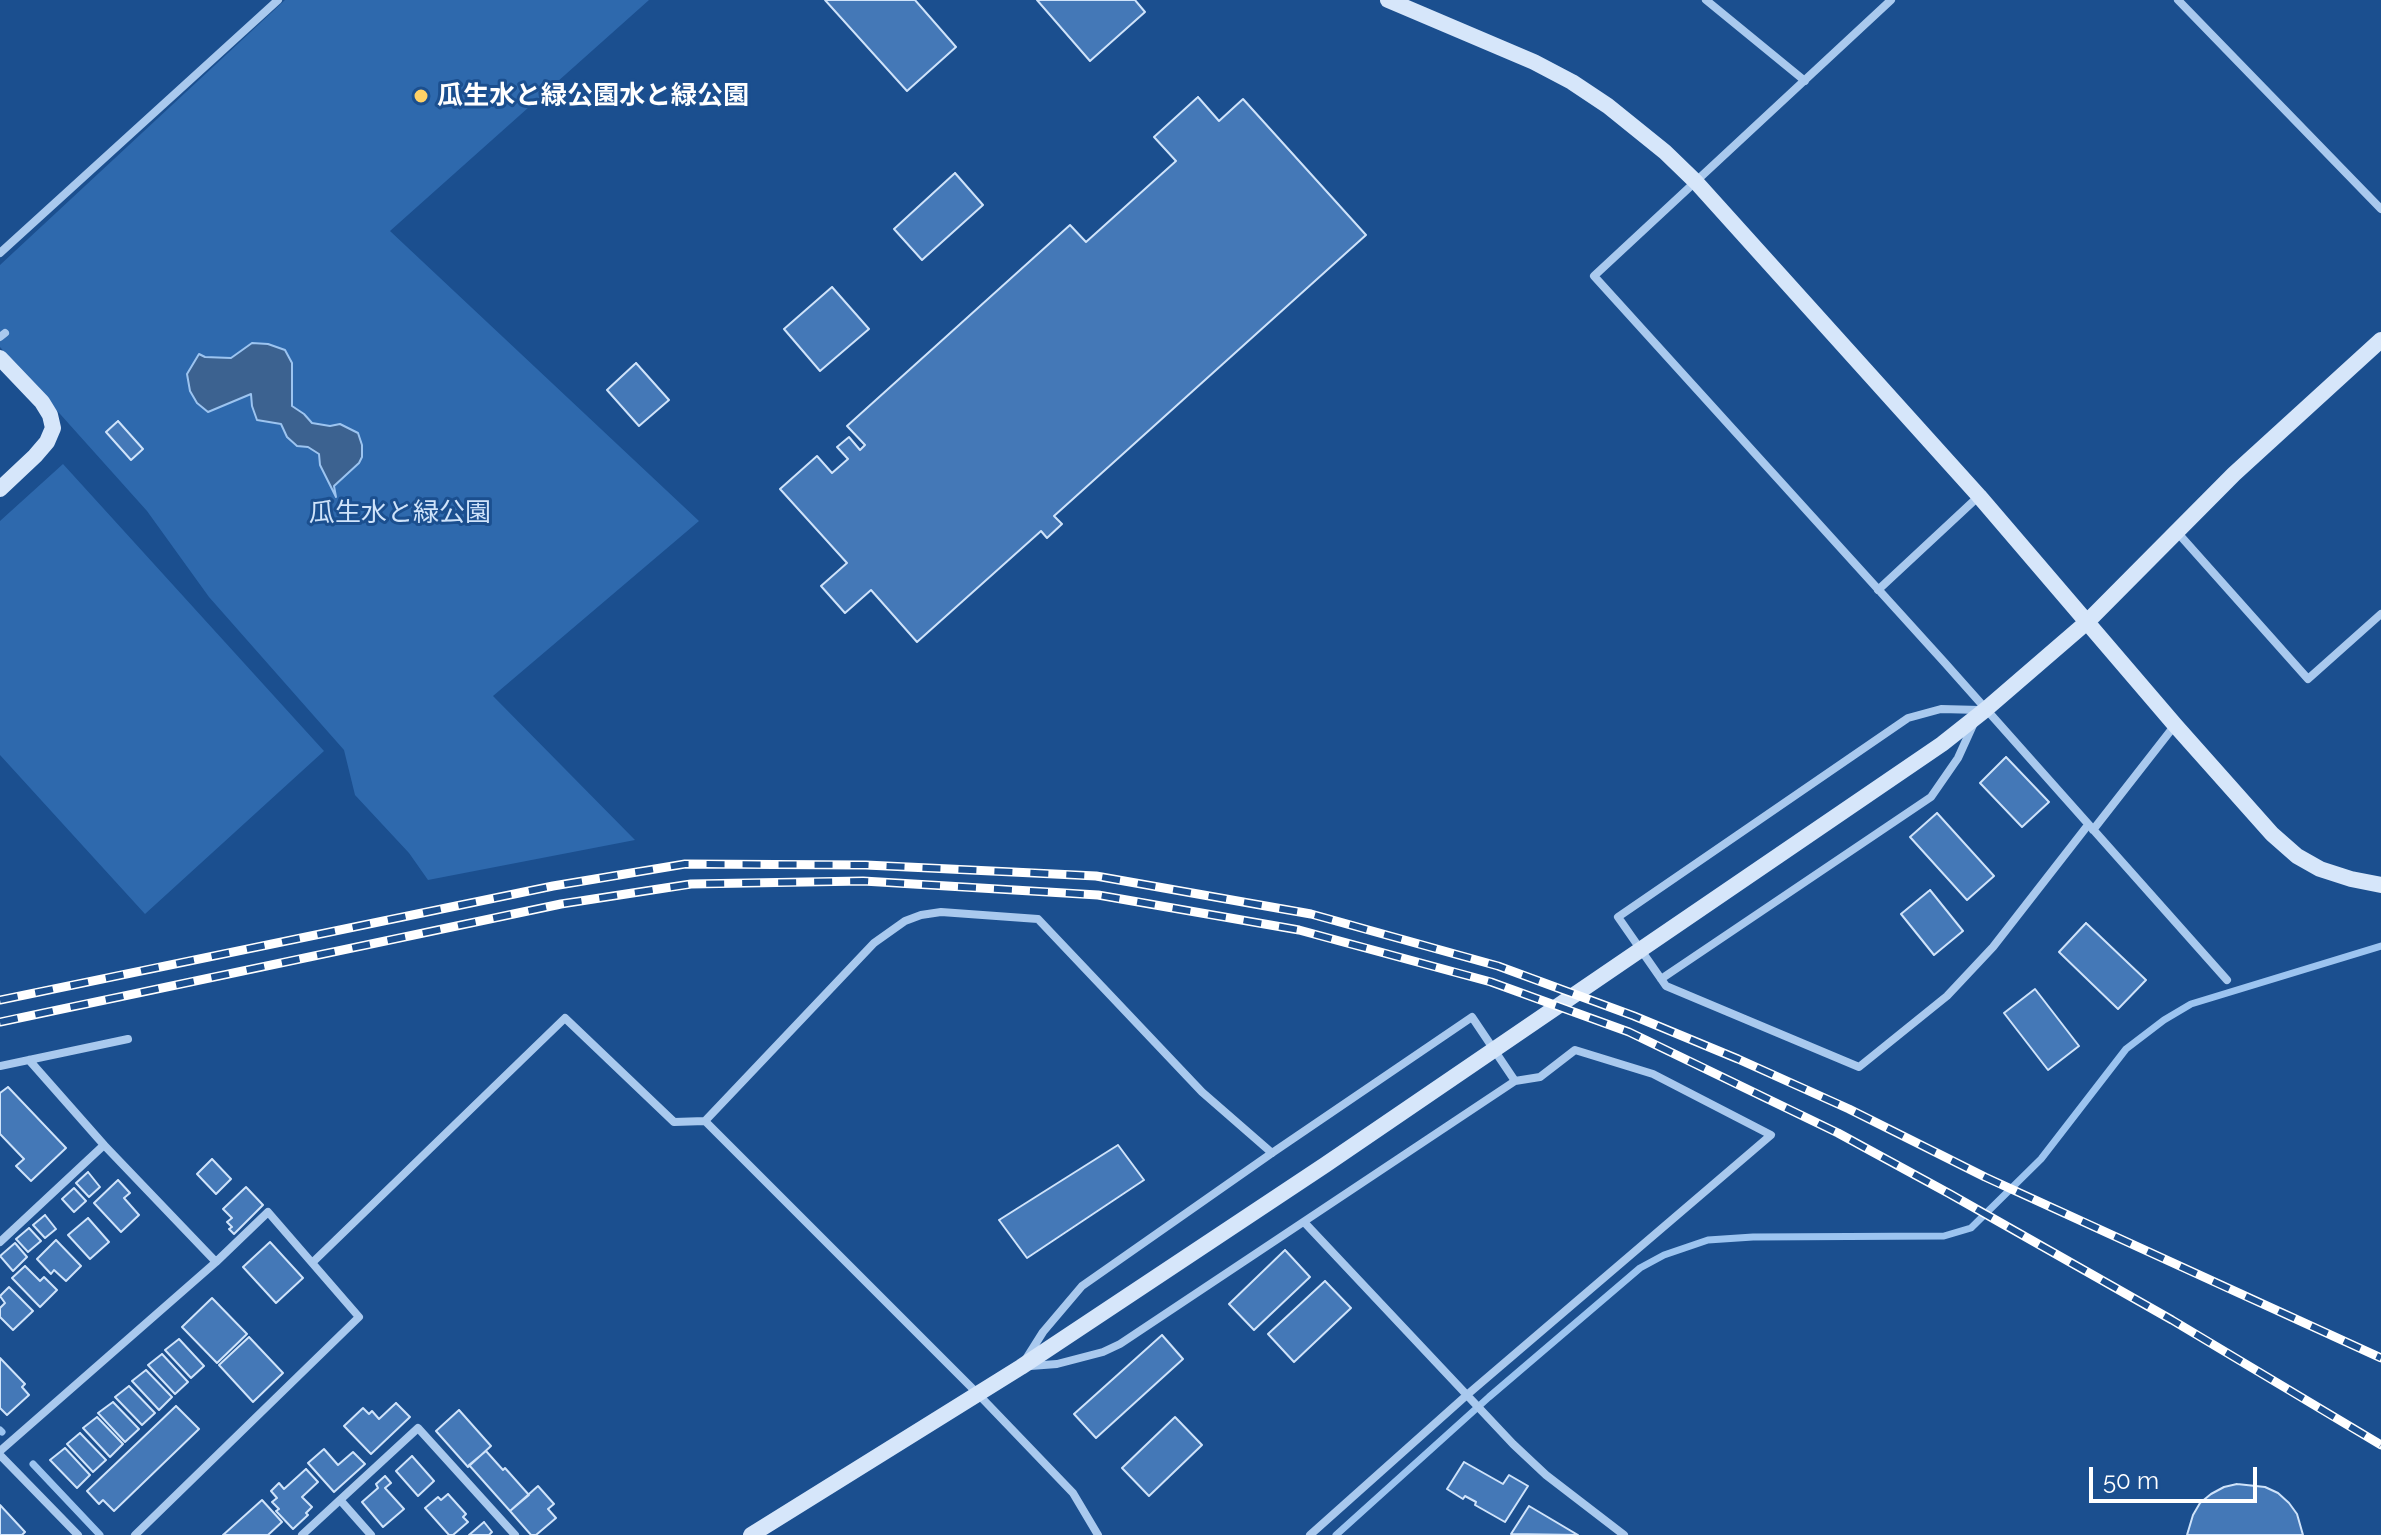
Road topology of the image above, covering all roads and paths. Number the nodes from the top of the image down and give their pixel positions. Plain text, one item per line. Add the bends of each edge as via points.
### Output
1 (278, 0) edge
2 (1388, 0) edge
3 (1706, 0) edge
4 (1891, 0) edge
5 (2178, 0) edge
6 (1805, 81) junction
7 (1696, 182) junction
8 (2381, 209) edge
9 (0, 253) edge
10 (2381, 340) edge
11 (0, 358) edge
12 (0, 489) edge
13 (1979, 496) junction
14 (2176, 531) junction
15 (1878, 590) junction
16 (2381, 614) edge
17 (2087, 622) junction
18 (1980, 714) junction
19 (2175, 725) junction
20 (2090, 828) junction
21 (2381, 885) edge
22 (1659, 976) junction
23 (2227, 980) dead end
24 (128, 1039) dead end
25 (29, 1060) junction
26 (0, 1066) edge
27 (1515, 1081) junction
28 (705, 1121) junction
29 (104, 1145) junction
30 (1272, 1153) junction
31 (1304, 1222) junction
32 (0, 1242) edge
33 (216, 1262) junction
34 (313, 1262) junction
35 (1021, 1367) junction
36 (977, 1393) junction
37 (1471, 1397) junction
38 (0, 1453) edge
39 (341, 1501) junction
40 (78, 1535) edge
41 (135, 1535) edge
42 (302, 1535) edge
43 (371, 1535) edge
44 (515, 1535) edge
45 (751, 1535) edge
46 (1098, 1535) edge
47 (1310, 1535) edge
48 (1624, 1535) edge

1 - 9 street
2 - 7 street via 1572,82 1649,138
3 - 6 street
4 - 6 street
5 - 8 street
6 - 7 street
7 - 13 street
7 - 15 street via 1594,276
10 - 14 street
11 - 12 street via 42,402 53,428 35,456
13 - 15 street
13 - 17 street
14 - 16 street via 2308,679
14 - 17 street
15 - 18 street
17 - 18 street
17 - 19 street
18 - 20 street
18 - 22 street via 1931,797
18 - 22 street via 1941,709 1908,718 1618,917
18 - 35 street via 1391,1120
19 - 20 street
19 - 21 street via 2297,856 2320,869
20 - 22 street via 1947,996 1859,1067 1666,986
20 - 23 street
24 - 25 street
25 - 26 street
25 - 29 street
27 - 30 street via 1472,1017
27 - 31 street
27 - 37 street via 1540,1077 1575,1050 1653,1074 1771,1135
28 - 30 street via 874,943 905,921 941,912 1038,919 1202,1092
28 - 34 street via 674,1122 565,1018
28 - 36 street
29 - 32 street
29 - 33 street
30 - 35 street via 1082,1286
31 - 35 street via 1120,1344 1057,1364
31 - 37 street
33 - 34 street via 268,1212
33 - 38 street
34 - 41 street via 359,1317
35 - 36 street
36 - 45 street
36 - 46 street via 1073,1493
37 - 47 street
37 - 48 street via 1546,1475
38 - 40 street
39 - 42 street
39 - 43 street
39 - 44 street via 418,1428

